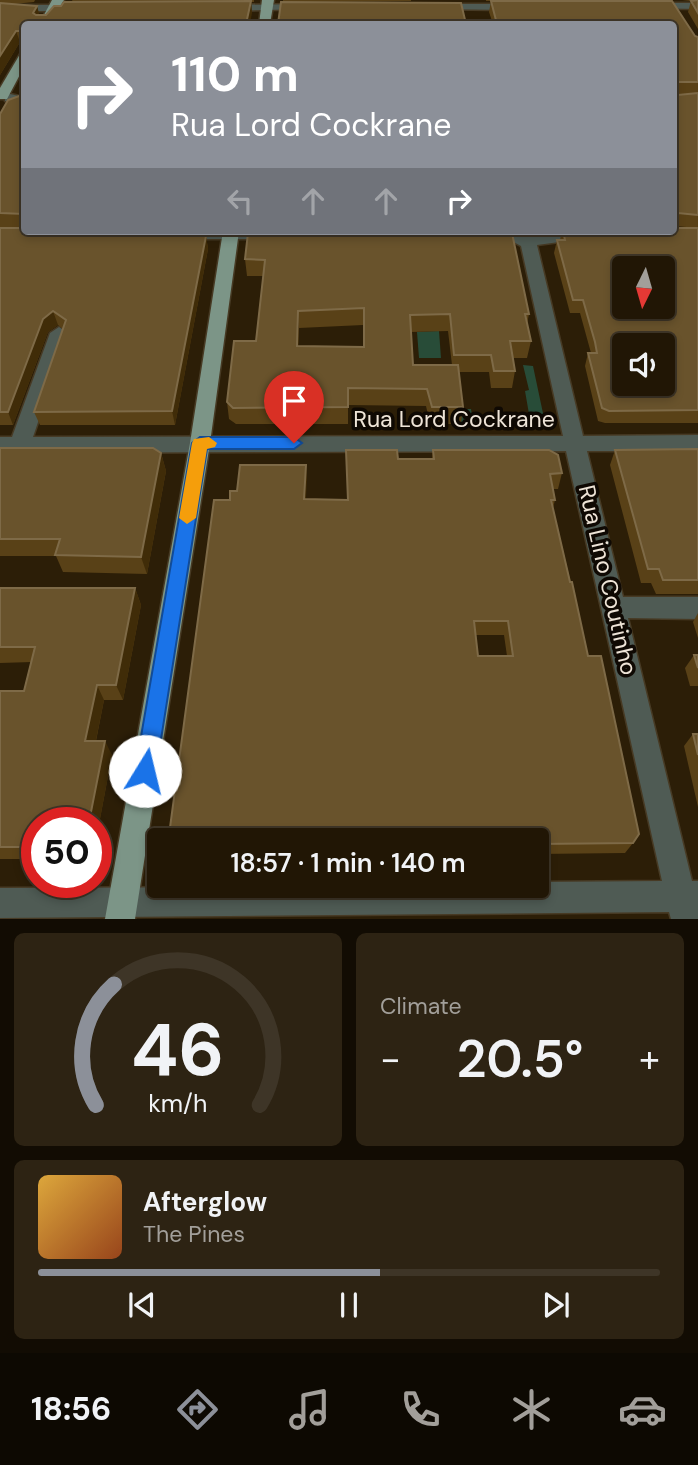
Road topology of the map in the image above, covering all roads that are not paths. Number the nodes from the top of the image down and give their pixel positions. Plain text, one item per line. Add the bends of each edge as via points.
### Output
1 (673, 3) edge
2 (55, 4) edge
3 (268, 4) edge
4 (471, 4) edge
5 (636, 6) edge
6 (698, 6) edge
7 (417, 7) edge
8 (534, 7) edge
9 (0, 8) edge
10 (92, 8) edge
11 (208, 8) edge
12 (325, 8) edge
13 (46, 21) edge
14 (475, 21) edge
15 (685, 22) edge
16 (21, 66) edge
17 (10, 100) edge
18 (231, 235) edge
19 (491, 235) edge
20 (527, 236) edge
21 (59, 333) edge
22 (200, 443) junction
23 (576, 443) junction
24 (698, 443) edge
25 (10, 445) edge
26 (614, 607) junction
27 (698, 608) edge
28 (0, 903) edge
29 (688, 904) edge
30 (122, 911) edge

1 - 5 street
1 - 6 street
1 - 15 street
2 - 9 street
2 - 10 street
2 - 13 main road
3 - 11 street
3 - 12 street
4 - 7 street
4 - 8 street
4 - 14 street
16 - 17 main road
18 - 22 main road
19 - 20 street
20 - 23 street, Rua Lino Coutinho
21 - 25 street
22 - 23 street, Rua Lord Cockrane
22 - 25 street, Rua Lord Cockrane
22 - 30 main road
23 - 24 street, Rua Lord Cockrane
23 - 26 street, Rua Lino Coutinho
26 - 27 street
26 - 29 street, Rua Lino Coutinho
28 - 30 street
29 - 30 street

